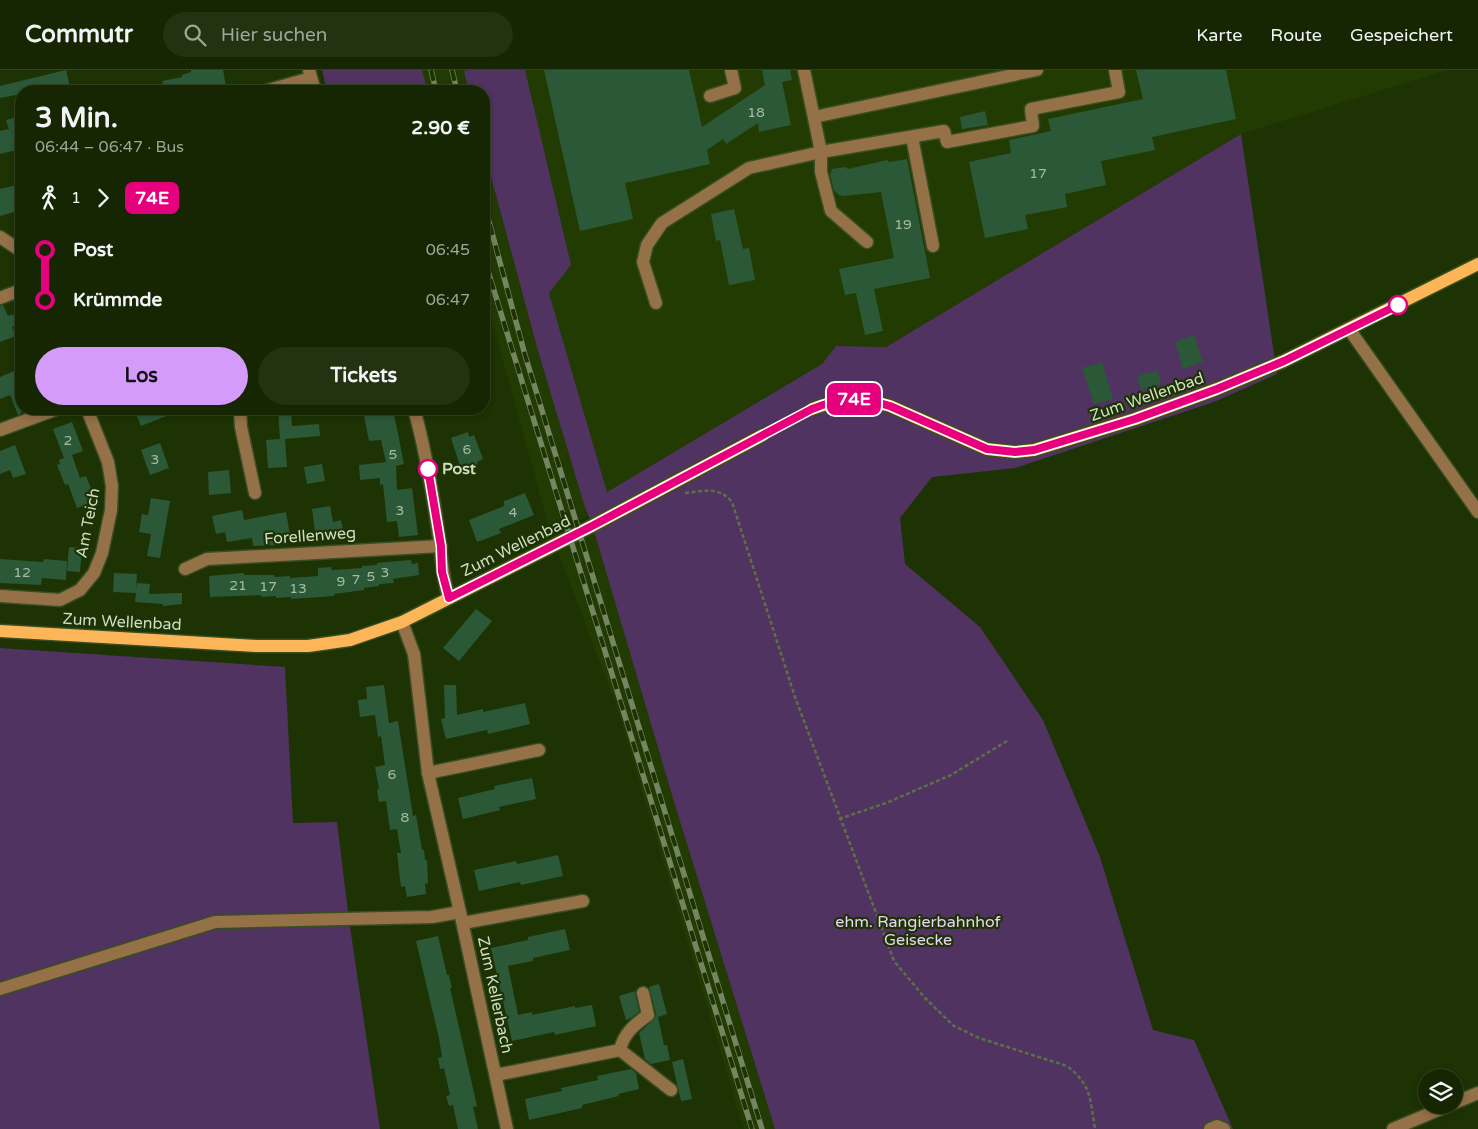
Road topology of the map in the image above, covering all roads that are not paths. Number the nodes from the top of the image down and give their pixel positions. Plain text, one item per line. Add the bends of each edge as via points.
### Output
1 (732, 70) edge
2 (804, 70) edge
3 (1037, 70) edge
4 (1115, 70) edge
5 (310, 74) edge
6 (281, 85) edge
7 (710, 96) dead end
8 (814, 117) junction
9 (912, 136) junction
10 (821, 152) junction
11 (0, 237) edge
12 (867, 242) dead end
13 (932, 246) dead end
14 (15, 247) edge
15 (1478, 264) edge
16 (15, 292) edge
17 (0, 298) edge
18 (656, 303) dead end
19 (1349, 329) junction
20 (812, 409) tunnel mouth
21 (41, 415) edge
22 (89, 415) edge
23 (241, 415) edge
24 (415, 415) edge
25 (0, 430) edge
26 (764, 435) tunnel mouth
27 (255, 493) dead end
28 (1478, 512) edge
29 (441, 546) junction
30 (184, 569) dead end
31 (0, 596) edge
32 (449, 598) junction
33 (402, 622) junction
34 (0, 631) edge
35 (539, 750) dead end
36 (428, 773) junction
37 (583, 901) dead end
38 (462, 917) junction
39 (0, 990) edge
40 (643, 993) dead end
41 (620, 1050) junction
42 (496, 1075) junction
43 (671, 1090) dead end
44 (1478, 1093) edge
45 (1463, 1099) edge
46 (1429, 1114) edge
47 (507, 1129) edge
48 (1210, 1129) edge
49 (1224, 1129) edge
50 (1393, 1129) edge

1 - 7 street via 735,88
2 - 8 street
3 - 8 street
4 - 9 street via 1119,92 1031,109 1033,126 946,142 944,131
5 - 6 street
8 - 10 street
9 - 10 street
9 - 13 street
10 - 12 street via 820,172 831,211
10 - 18 street via 749,168 662,224 647,245 643,262
11 - 14 street
15 - 19 main road, Zum Wellenbad
16 - 17 street
19 - 20 main road, Zum Wellenbad via 1284,361 1194,398 1034,450 987,449 874,401 845,399
19 - 28 street
21 - 25 street
22 - 31 street, Am Teich via 108,462 112,486 102,553 94,573 80,590 60,600
23 - 27 street
24 - 29 street
26 - 32 main road, Zum Wellenbad
29 - 30 street, Forellenweg via 207,559
29 - 32 street via 442,572
32 - 33 main road, Zum Wellenbad
33 - 34 main road, Zum Wellenbad via 350,640 308,646 256,646
33 - 36 street, Zum Kellerbach via 414,654
35 - 36 street
36 - 38 street, Zum Kellerbach
37 - 38 street, Zum Kellerbach
38 - 39 street via 215,922
38 - 42 street, Zum Kellerbach
40 - 41 street via 648,1015 623,1038
41 - 42 street, Zum Kellerbach
41 - 43 street
42 - 47 street, Zum Kellerbach
44 - 45 street
46 - 50 street
48 - 49 street via 1217,1126

